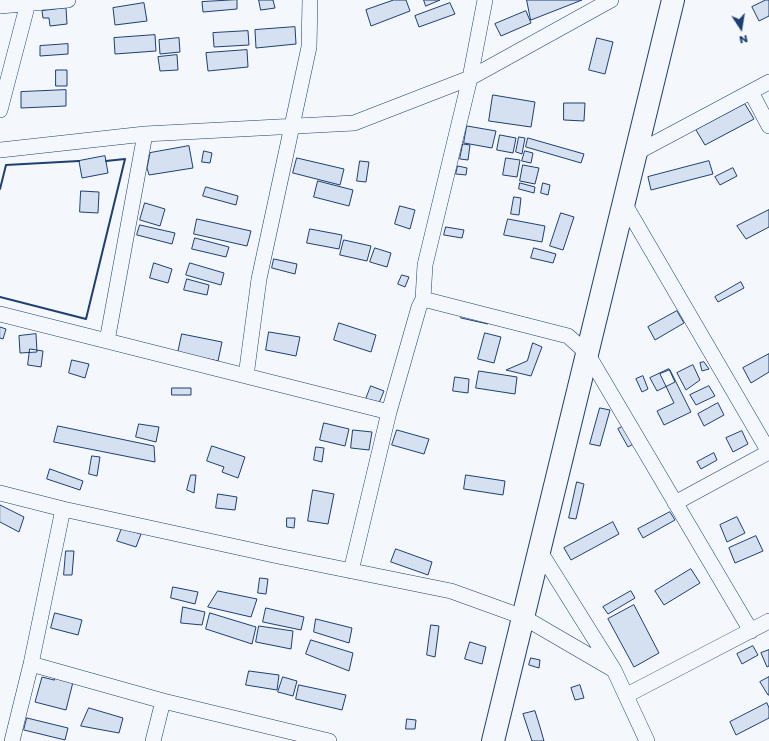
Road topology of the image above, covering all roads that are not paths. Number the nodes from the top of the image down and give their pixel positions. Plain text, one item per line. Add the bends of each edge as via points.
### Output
1 (68, 0) edge
2 (310, 0) edge
3 (484, 0) edge
4 (611, 0) edge
5 (673, 0) edge
6 (28, 3) junction
7 (0, 6) edge
8 (470, 78) junction
9 (769, 82) edge
10 (751, 92) junction
11 (0, 110) edge
12 (769, 126) edge
13 (291, 128) junction
14 (145, 134) junction
15 (0, 150) edge
16 (636, 152) junction
17 (624, 203) junction
18 (423, 299) junction
19 (0, 314) edge
20 (107, 341) junction
21 (587, 353) junction
22 (246, 376) junction
23 (390, 412) junction
24 (769, 452) edge
25 (0, 493) edge
26 (676, 503) junction
27 (63, 509) junction
28 (539, 550) junction
29 (351, 571) junction
30 (523, 617) junction
31 (769, 621) edge
32 (751, 631) junction
33 (31, 664) junction
34 (614, 670) junction
35 (627, 695) junction
36 (163, 701) junction
37 (313, 739) edge
38 (12, 741) edge
39 (153, 741) edge
40 (329, 741) edge
41 (493, 741) edge
42 (647, 741) edge

1 - 6 street
2 - 13 street via 309,48
3 - 8 street
4 - 8 street
5 - 16 street
6 - 7 street
6 - 11 street
8 - 13 street via 354,123
8 - 18 street via 425,265
9 - 10 street
10 - 12 street
10 - 16 street
13 - 14 street
13 - 22 street via 259,279
14 - 15 street
14 - 20 street
16 - 17 street
17 - 21 street
17 - 24 street
18 - 21 street via 568,336
18 - 23 street
19 - 20 street
20 - 22 street
21 - 26 street
21 - 28 street
22 - 23 street
23 - 29 street
24 - 26 street
25 - 27 street
26 - 32 street
27 - 29 street
27 - 33 street
28 - 30 street
28 - 34 street
29 - 30 street via 451,591
30 - 34 street
30 - 41 street
31 - 32 street
32 - 35 street
33 - 36 street
33 - 38 street
34 - 35 street
35 - 42 street
36 - 37 street
36 - 39 street
37 - 40 street

